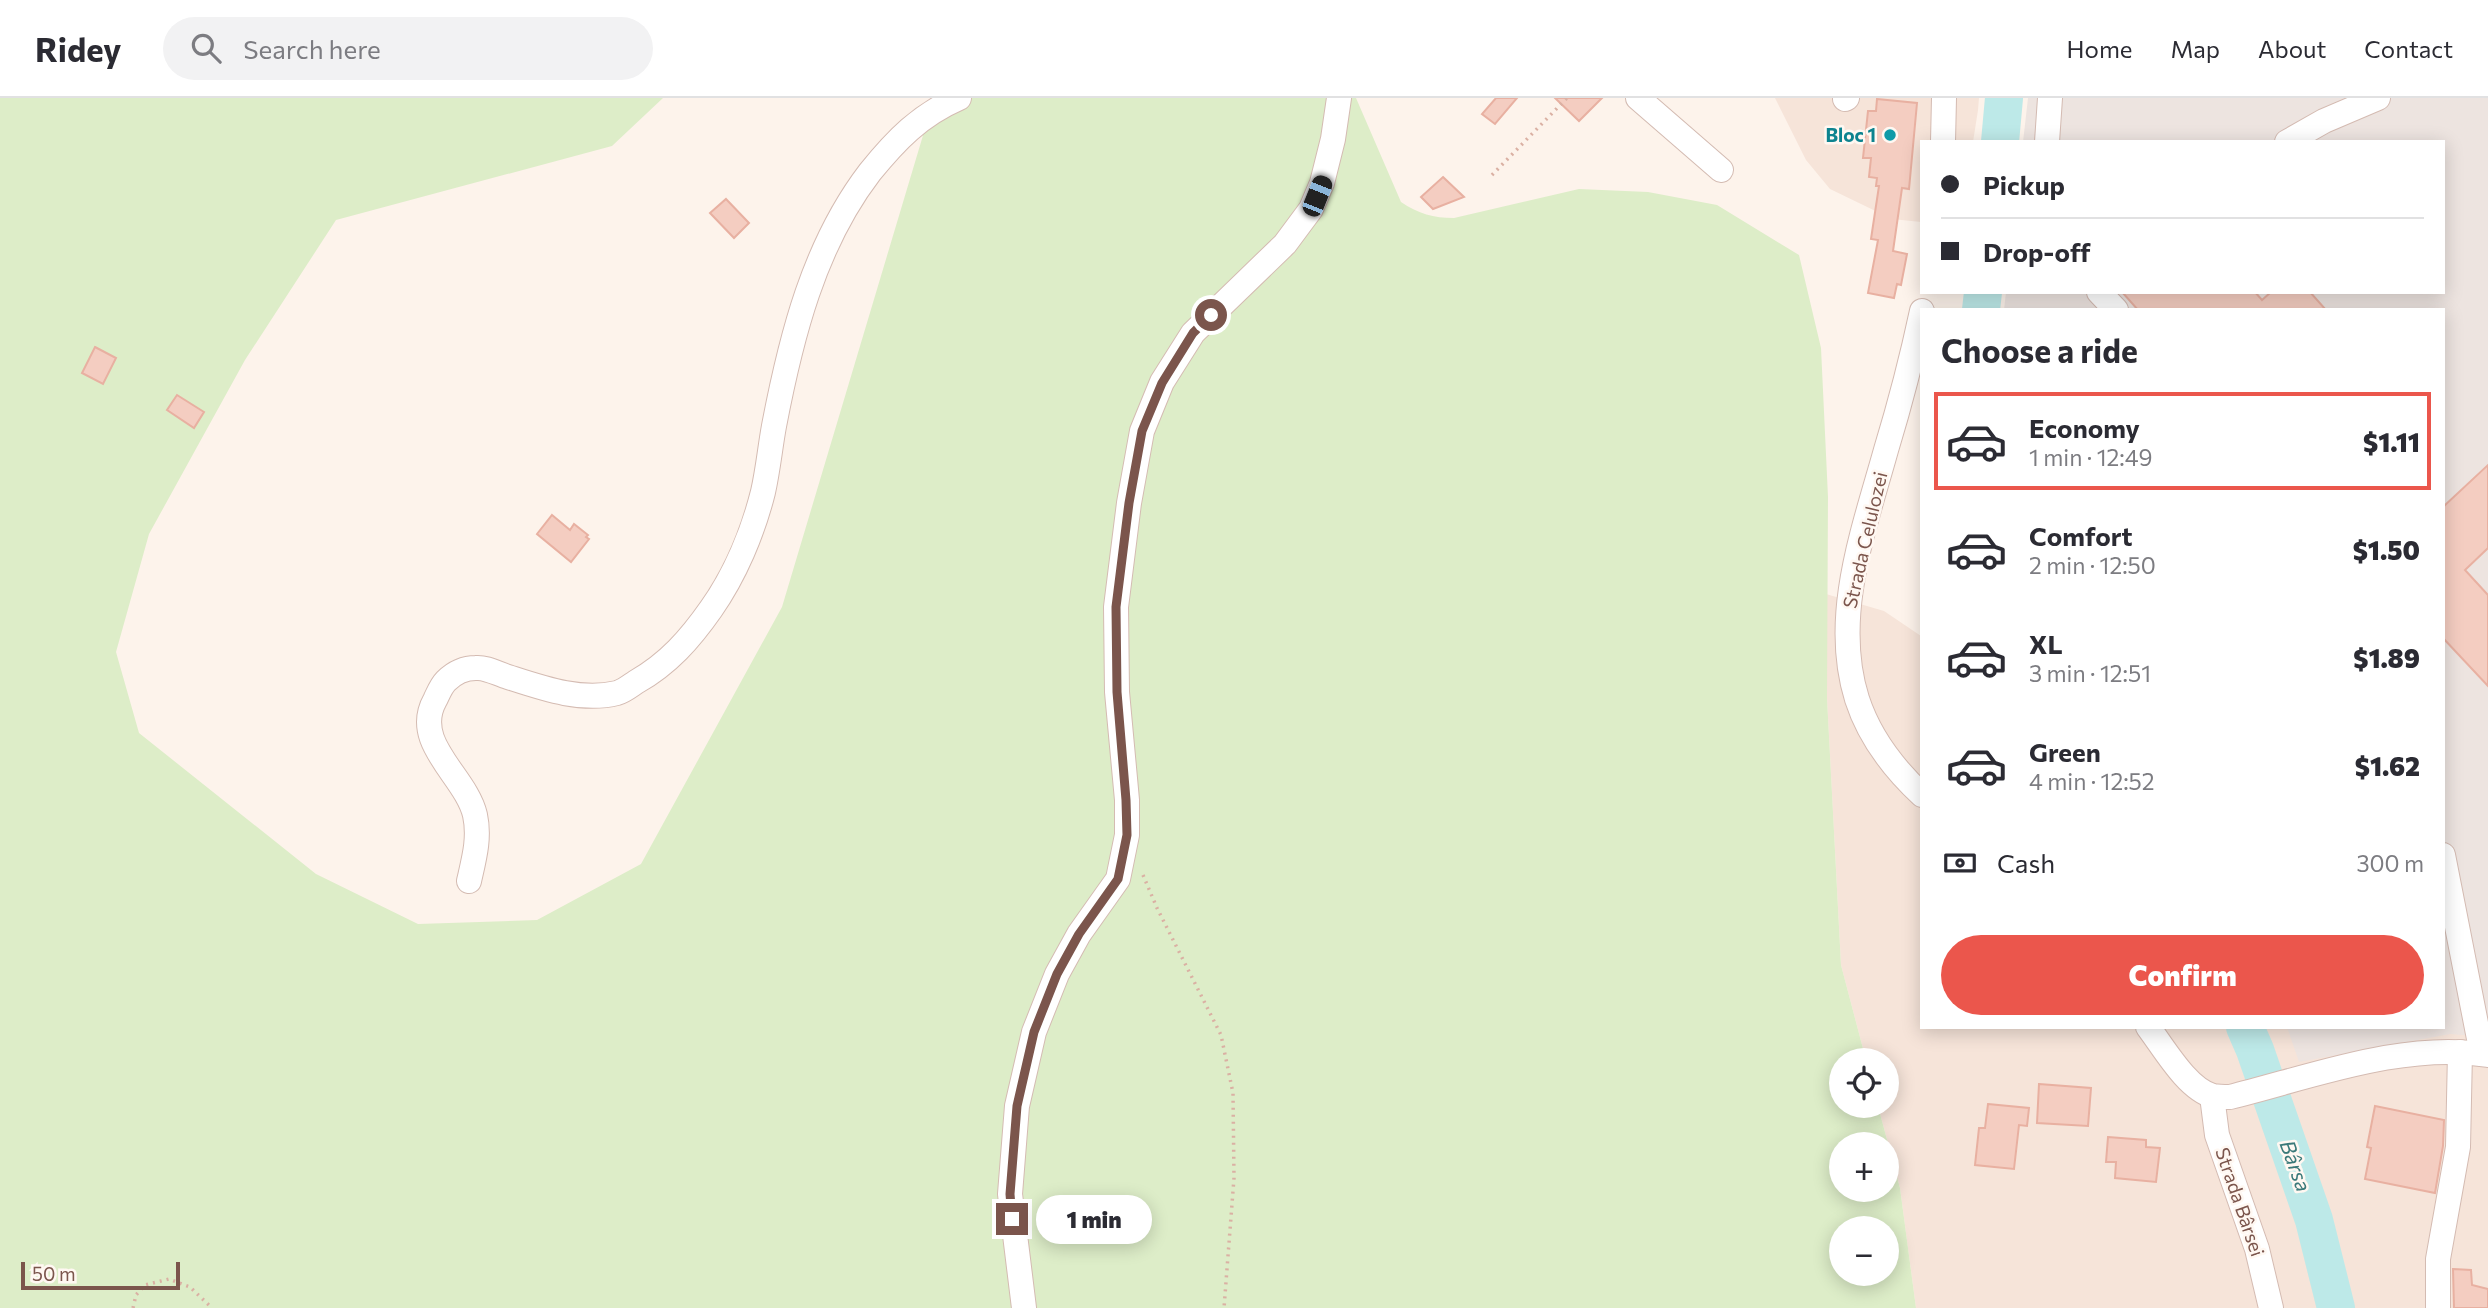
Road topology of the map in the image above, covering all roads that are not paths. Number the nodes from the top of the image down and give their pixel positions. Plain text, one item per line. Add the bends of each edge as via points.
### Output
1 (959, 98) edge
2 (1339, 98) edge
3 (1638, 98) edge
4 (1944, 98) edge
5 (2050, 98) edge
6 (2378, 98) edge
7 (1944, 140) edge
8 (2047, 140) edge
9 (2291, 140) edge
10 (1721, 170) dead end
11 (2101, 294) edge
12 (2114, 308) edge
13 (1920, 319) edge
14 (1920, 793) edge
15 (2445, 867) edge
16 (469, 881) dead end
17 (2149, 1029) edge
18 (2476, 1053) edge
19 (2221, 1096) junction
20 (1024, 1308) edge
21 (2271, 1308) edge
22 (2438, 1308) edge

1 - 16 street via 905,131 850,198 830,235 795,336 763,493 745,543 713,606 686,644 658,670 619,692 587,697 479,667 461,670 445,682 432,705 428,727 435,748 455,773 475,814 477,849
2 - 20 street via 1322,183 1311,209 1285,244 1193,333 1162,383 1142,431 1116,607 1127,835 1118,879 1079,934 1052,985 1034,1032 1017,1106 1010,1194
3 - 10 street
4 - 7 street
5 - 8 street
6 - 9 street
11 - 12 street
13 - 14 street, Strada Celulozei via 1865,526 1847,625 1857,699 1889,760
15 - 18 street
17 - 19 street via 2198,1088
18 - 19 street via 2390,1056
18 - 22 street via 2438,1259
19 - 21 street, Strada Bârsei via 2217,1135 2257,1248

